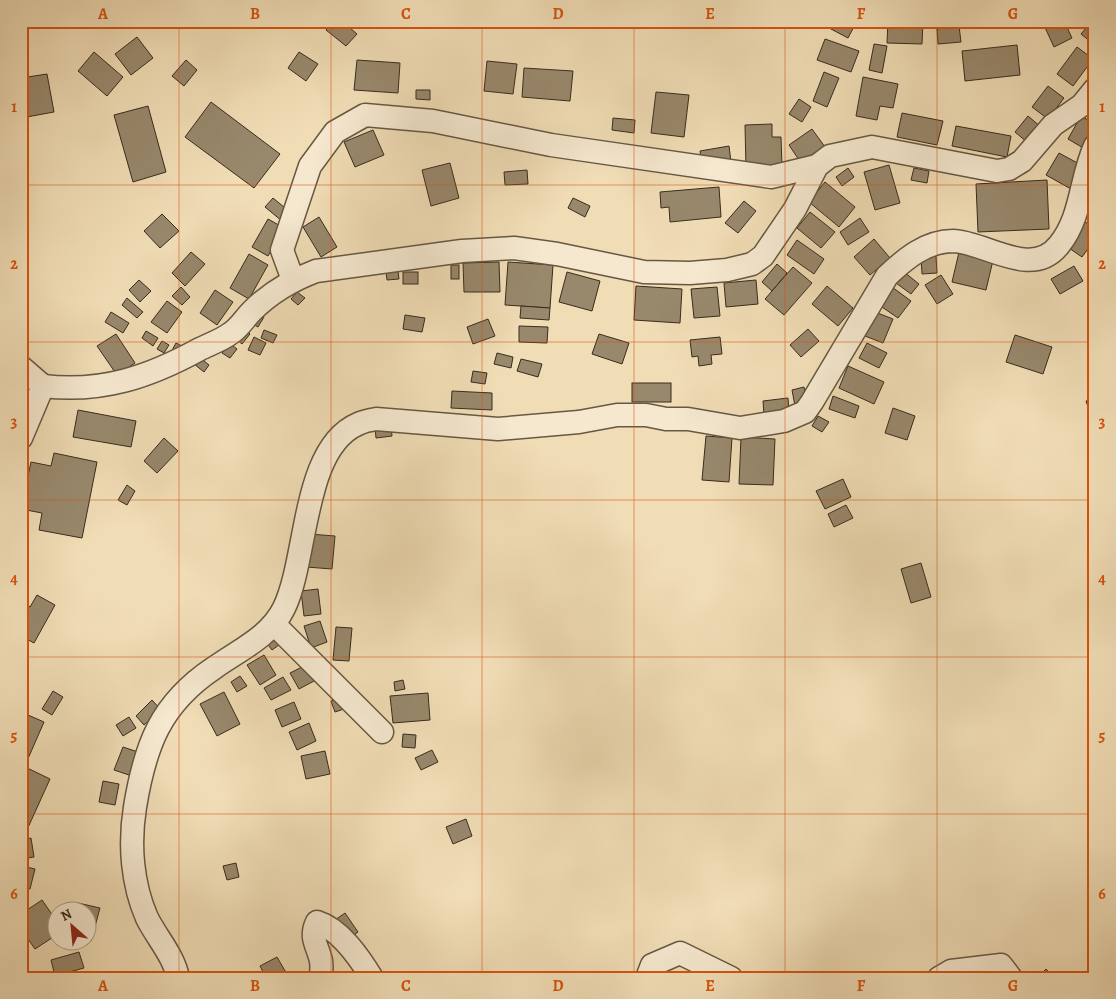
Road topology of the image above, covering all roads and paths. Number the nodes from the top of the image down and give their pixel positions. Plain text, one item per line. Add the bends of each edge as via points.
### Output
1 (1095, 88) edge
2 (1095, 146) edge
3 (817, 166) junction
4 (293, 280) junction
5 (21, 367) edge
6 (44, 386) junction
7 (21, 438) edge
8 (275, 624) junction
9 (382, 732) dead end
10 (181, 973) edge
11 (321, 978) edge
12 (372, 978) edge
13 (647, 978) edge
14 (731, 978) edge
15 (939, 978) edge
16 (1011, 978) edge

1 - 3 street via 1082,105 1053,125 1034,150 1009,169 997,172 872,147 838,153
2 - 8 street via 1087,163 1075,216 1053,252 1041,259 1030,260 952,241 920,249 887,276 805,412 784,421 740,428 688,418 666,419 635,414 505,428 376,418 357,424 344,433 324,460 316,481 295,573 285,606
3 - 4 street via 794,209 762,256 752,264 727,270 644,272 514,248 348,265 316,271
3 - 4 street via 770,177 551,145 433,121 365,115 335,132 310,166 282,250
4 - 6 street via 253,310 232,333 162,370 138,379 97,387 66,389
5 - 6 street
6 - 7 street
8 - 9 street
8 - 10 street via 193,684 170,708 148,747 131,840 135,881 147,917
11 - 12 street via 322,962 313,941 317,922 333,928 359,957
13 - 14 street via 652,965 680,953
15 - 16 street via 951,971 1001,965

